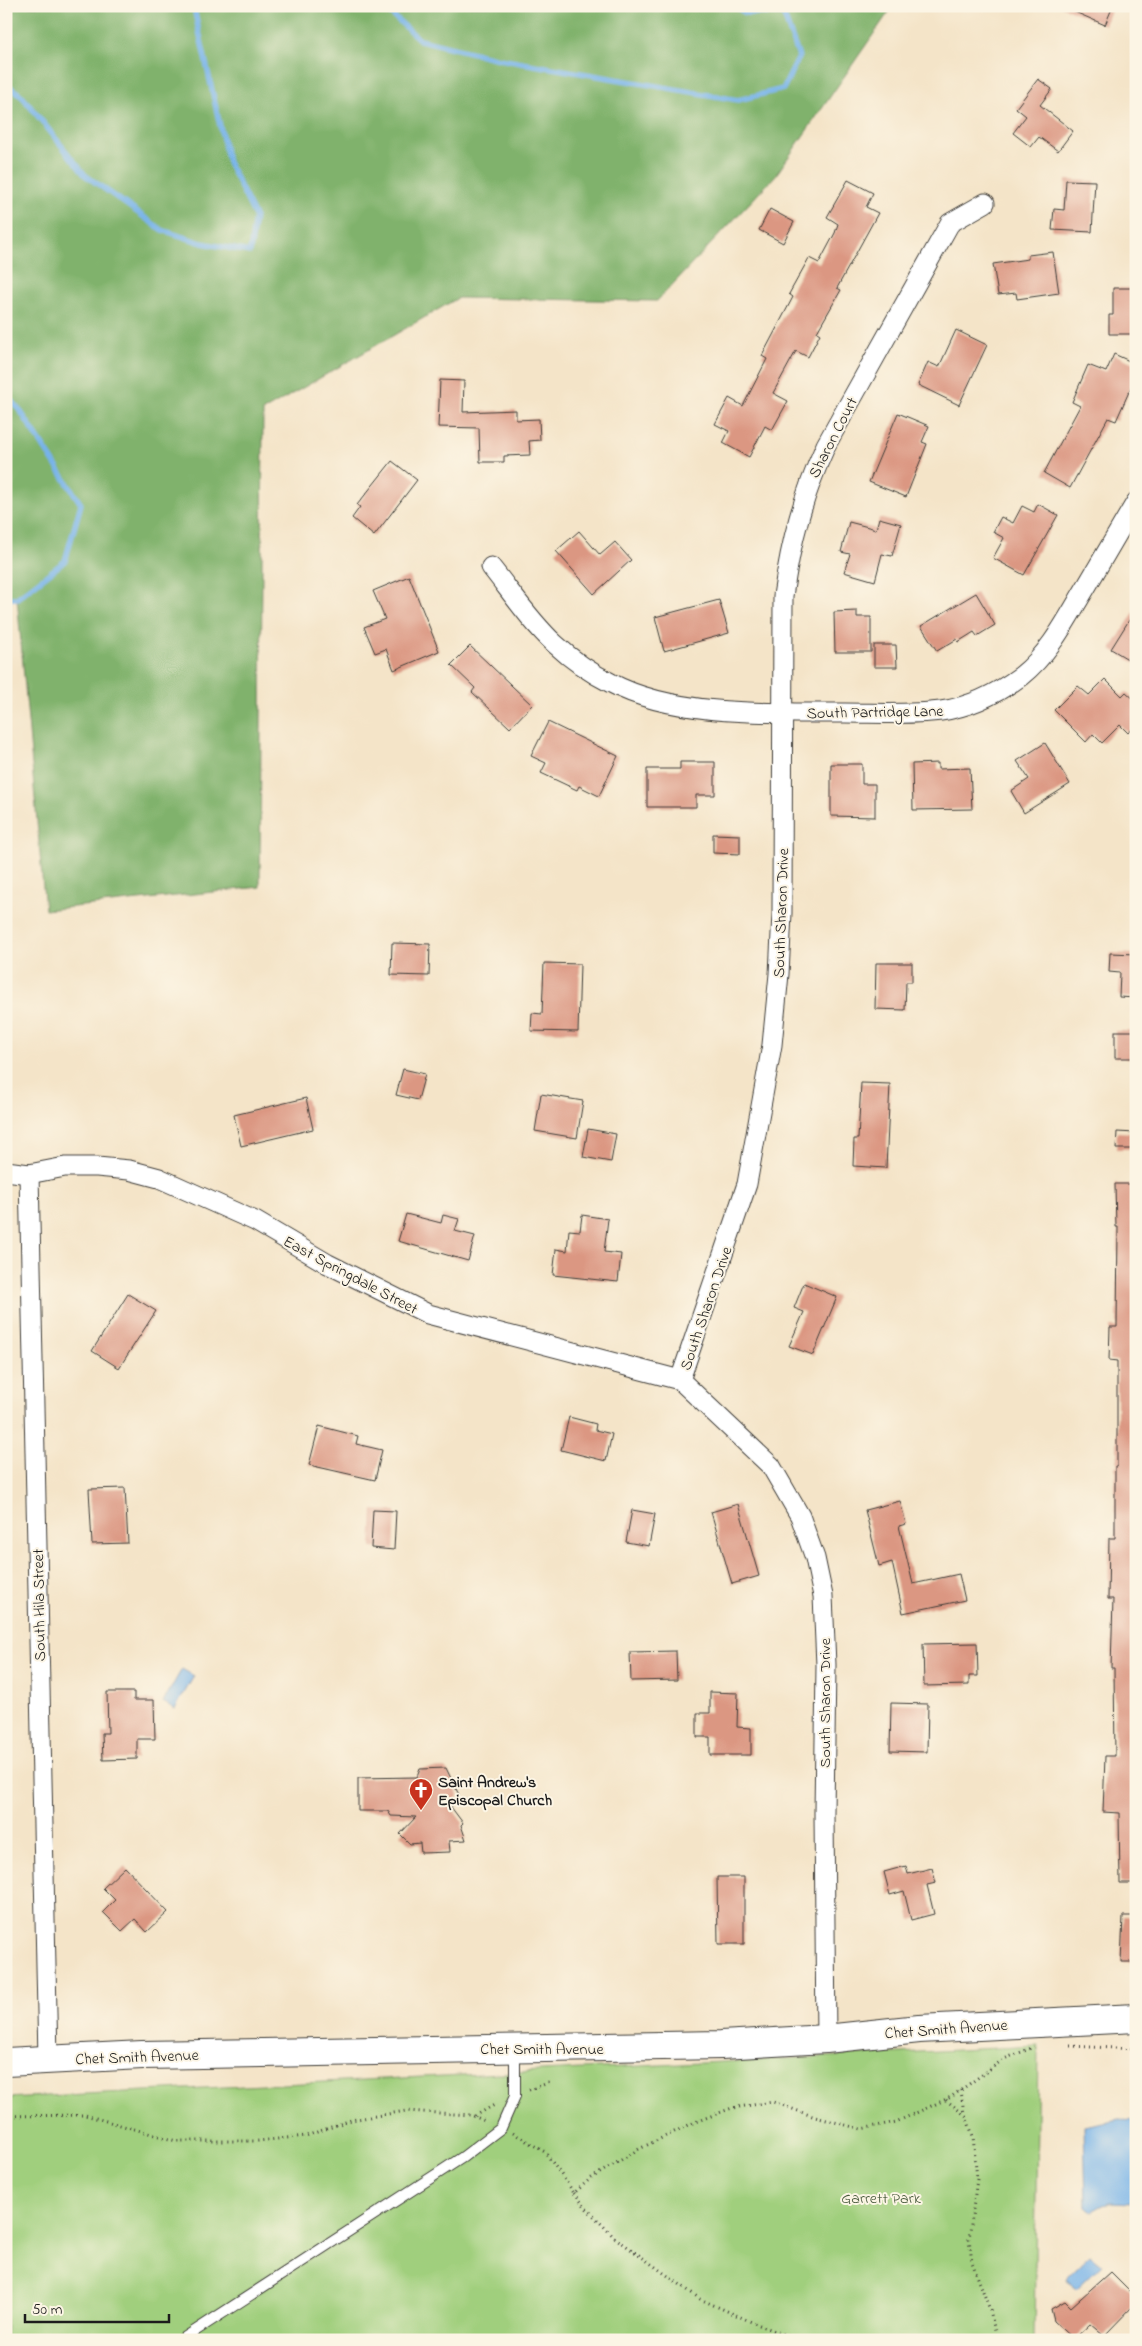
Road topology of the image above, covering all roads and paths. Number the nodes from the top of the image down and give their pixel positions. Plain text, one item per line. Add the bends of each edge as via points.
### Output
1 (985, 203) dead end
2 (1136, 502) edge
3 (490, 567) dead end
4 (782, 713) junction
5 (6, 1171) edge
6 (29, 1174) junction
7 (680, 1380) junction
8 (1136, 2018) edge
9 (826, 2039) junction
10 (1038, 2046) dead end
11 (1065, 2046) dead end
12 (515, 2048) junction
13 (1136, 2049) edge
14 (48, 2059) junction
15 (6, 2062) edge
16 (961, 2090) junction
17 (946, 2100) junction
18 (964, 2114) junction
19 (6, 2116) edge
20 (501, 2128) junction
21 (574, 2193) junction
22 (181, 2340) edge
23 (800, 2340) edge
24 (997, 2340) edge

1 - 4 street, Sharon Court via 950,223 829,439 811,478 795,526 783,596
2 - 4 street, South Partridge Lane via 1058,634 1042,655 1005,687 979,700 942,711
3 - 4 street, South Partridge Lane via 554,644 613,684 665,702
4 - 7 street, South Sharon Drive via 782,914 772,1045 747,1184
5 - 6 street
6 - 7 street, East Springdale Street via 65,1167 97,1167 129,1170 159,1178 255,1221 328,1264 428,1314
6 - 14 street, South Hila Street
7 - 9 street, South Sharon Drive via 771,1466 800,1516 822,1586 826,1665
8 - 9 street, Chet Smith Avenue via 919,2028
9 - 12 street, Chet Smith Avenue via 721,2045
10 - 16 path via 1004,2059
11 - 13 path
12 - 14 street, Chet Smith Avenue
12 - 20 lane via 515,2096
14 - 15 street, Chet Smith Avenue
16 - 17 path
16 - 18 path
17 - 18 path
17 - 21 path via 896,2122 861,2129 773,2102 732,2108 639,2149 590,2178
18 - 24 path via 973,2136 977,2180 970,2239 972,2262
19 - 20 path via 85,2116 176,2141 258,2141 306,2136 351,2120 406,2111 471,2115
20 - 21 path via 544,2152
20 - 22 lane via 463,2157
21 - 23 path via 614,2237 700,2298

